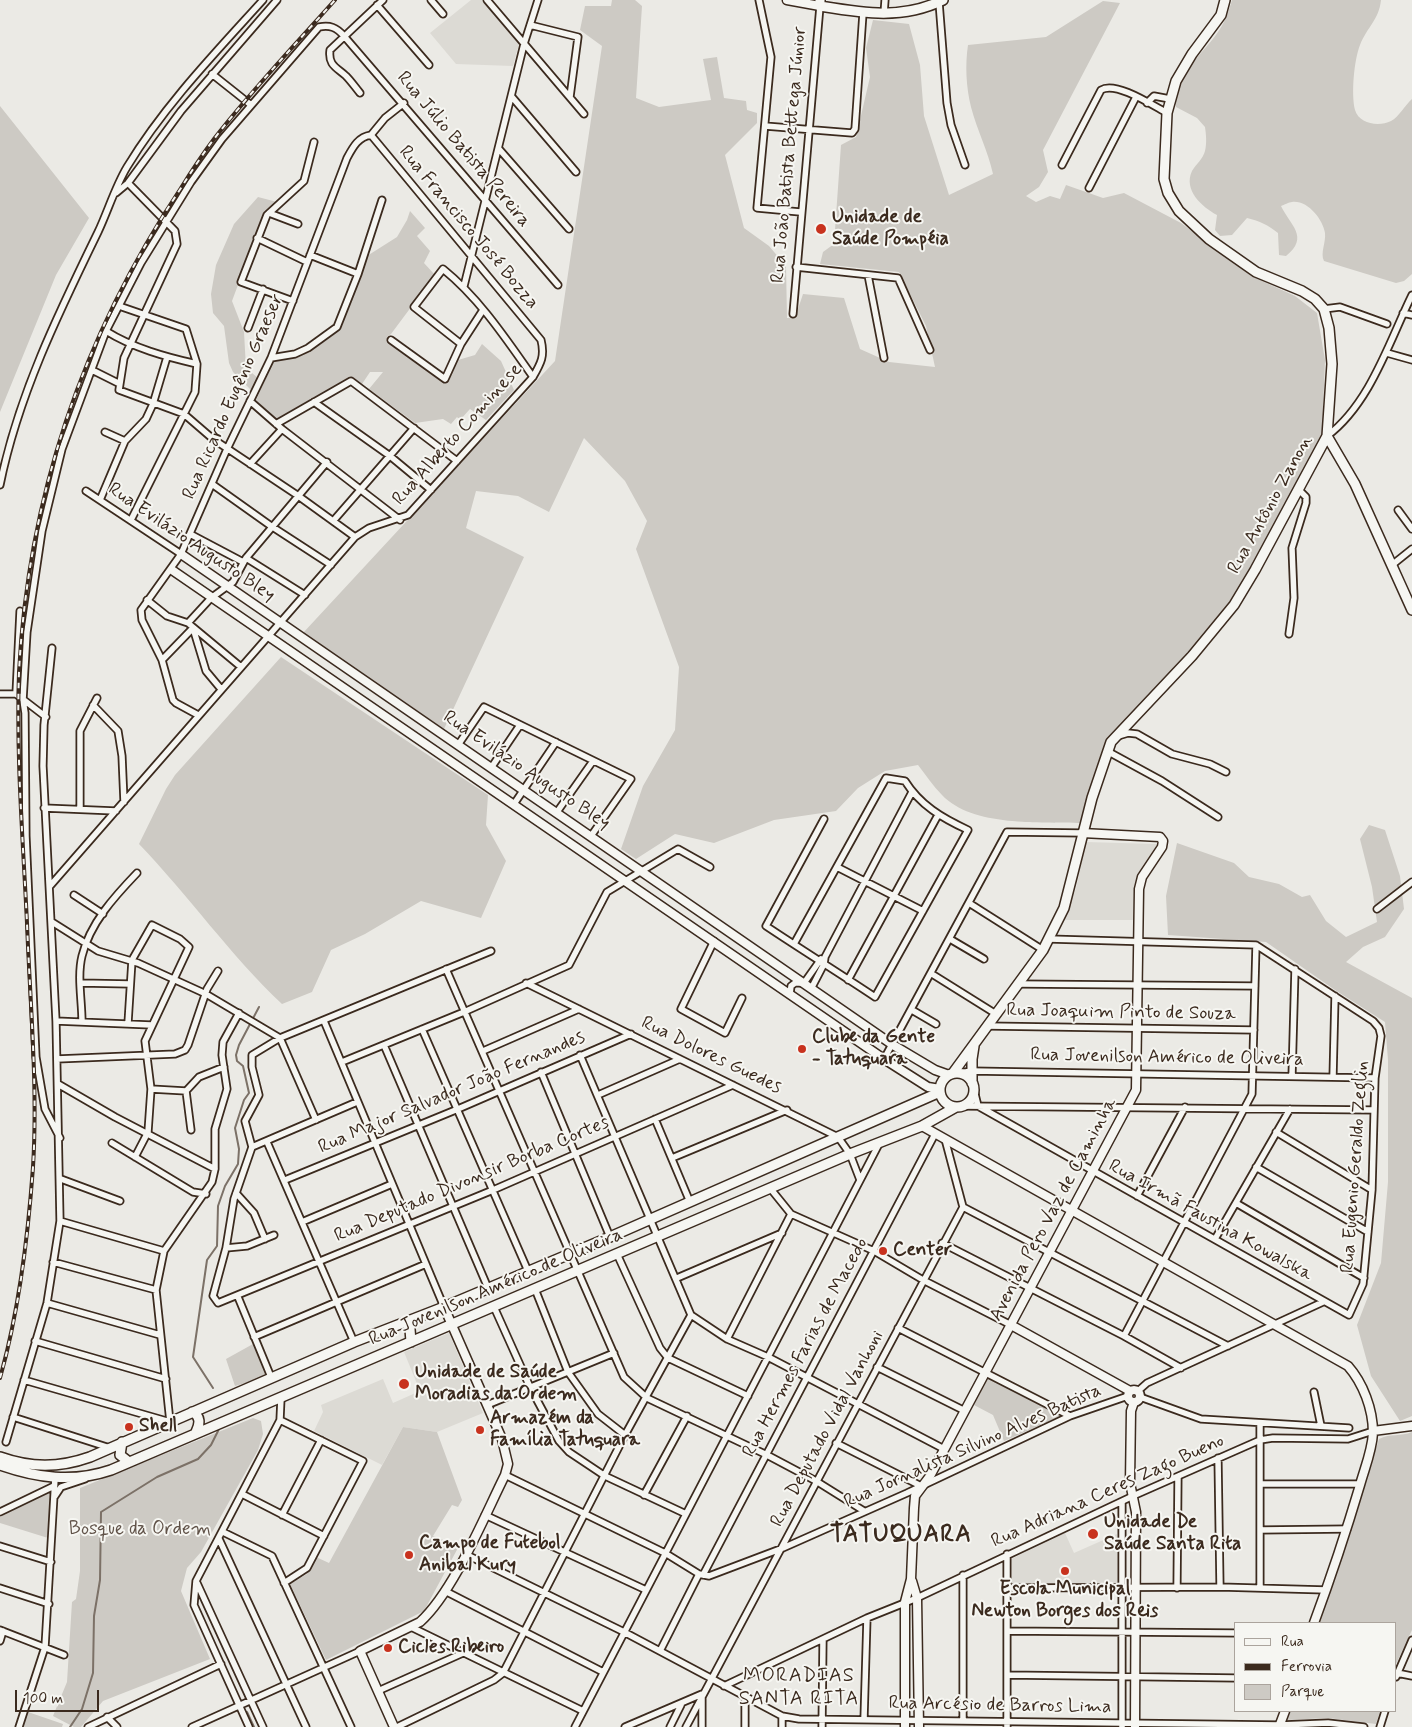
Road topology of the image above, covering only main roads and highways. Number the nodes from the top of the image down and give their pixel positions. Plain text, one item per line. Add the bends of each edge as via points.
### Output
1 (1225, 0) edge
2 (941, 1) edge
3 (820, 3) edge
4 (1327, 436) junction
5 (1412, 610) edge
6 (976, 1041) junction
7 (954, 1074) junction
8 (973, 1086) junction
9 (928, 1087) road end
10 (940, 1090) junction
11 (927, 1098) junction
12 (958, 1106) junction
13 (404, 1322) junction
14 (411, 1342) junction
15 (192, 1412) junction
16 (196, 1432) junction
17 (122, 1442) junction
18 (0, 1457) edge
19 (129, 1462) junction
20 (0, 1466) edge

1 - 4 main road, Rua Antônio Zanon via 1221,15 1183,69 1170,99 1164,179 1179,211 1209,239 1256,272 1302,291 1324,309 1332,364
2 - 3 main road via 906,13 884,14 863,13
4 - 5 main road via 1356,484
4 - 6 main road, Rua Antônio Zanon via 1234,605 1192,656 1116,736 1107,752 1082,833 1064,908 1043,950
6 - 7 main road, Rua Antônio Zanon
6 - 8 main road, Rua Antônio Zanon via 972,1059
7 - 8 main road via 964,1075
7 - 10 main road via 942,1081
8 - 12 main road via 970,1100
9 - 11 main road
10 - 11 main road, Rua Jovenilson Américo de Oliveira
10 - 12 main road via 947,1104
11 - 13 main road, Rua Jovenilson Américo de Oliveira via 610,1237
12 - 14 main road, Rua Jovenilson Américo de Oliveira via 922,1126
13 - 14 main road via 410,1329
13 - 15 main road, Rua Jovenilson Américo de Oliveira
14 - 16 main road, Rua Jovenilson Américo de Oliveira
15 - 16 main road via 199,1419
15 - 17 main road, Rua Jovenilson Américo de Oliveira
16 - 19 main road, Rua Jovenilson Américo de Oliveira
17 - 18 main road, Rua Jovenilson Américo de Oliveira via 82,1460 61,1465 28,1464
17 - 19 main road via 120,1455
19 - 20 main road, Rua Jovenilson Américo de Oliveira via 99,1474 54,1482

